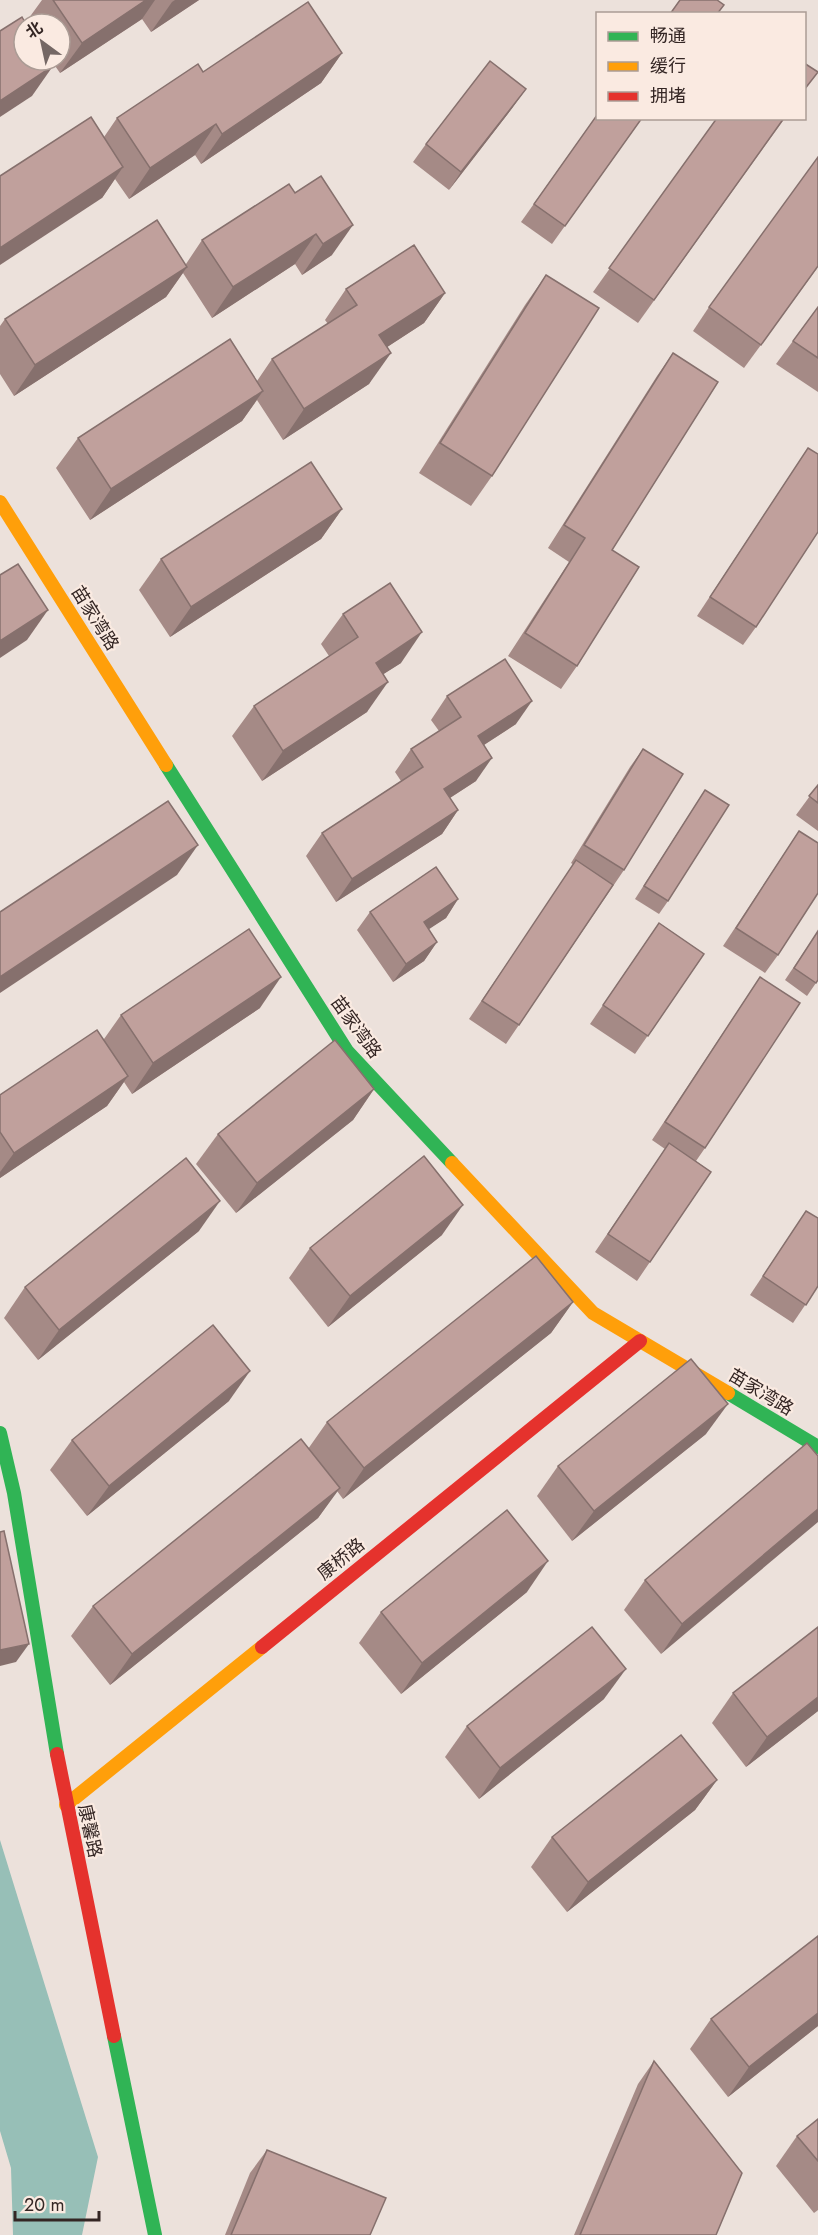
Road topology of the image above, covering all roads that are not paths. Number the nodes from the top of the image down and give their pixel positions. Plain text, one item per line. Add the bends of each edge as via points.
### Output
1 (0, 502) edge
2 (640, 1341) junction
3 (0, 1433) edge
4 (818, 1447) edge
5 (66, 1805) junction
6 (155, 2235) edge

1 - 2 street, 苗家湾路 via 347,1051 593,1313
2 - 4 street, 苗家湾路
2 - 5 street, 康桥路
3 - 5 street, 康馨路 via 14,1493
5 - 6 street, 康馨路

